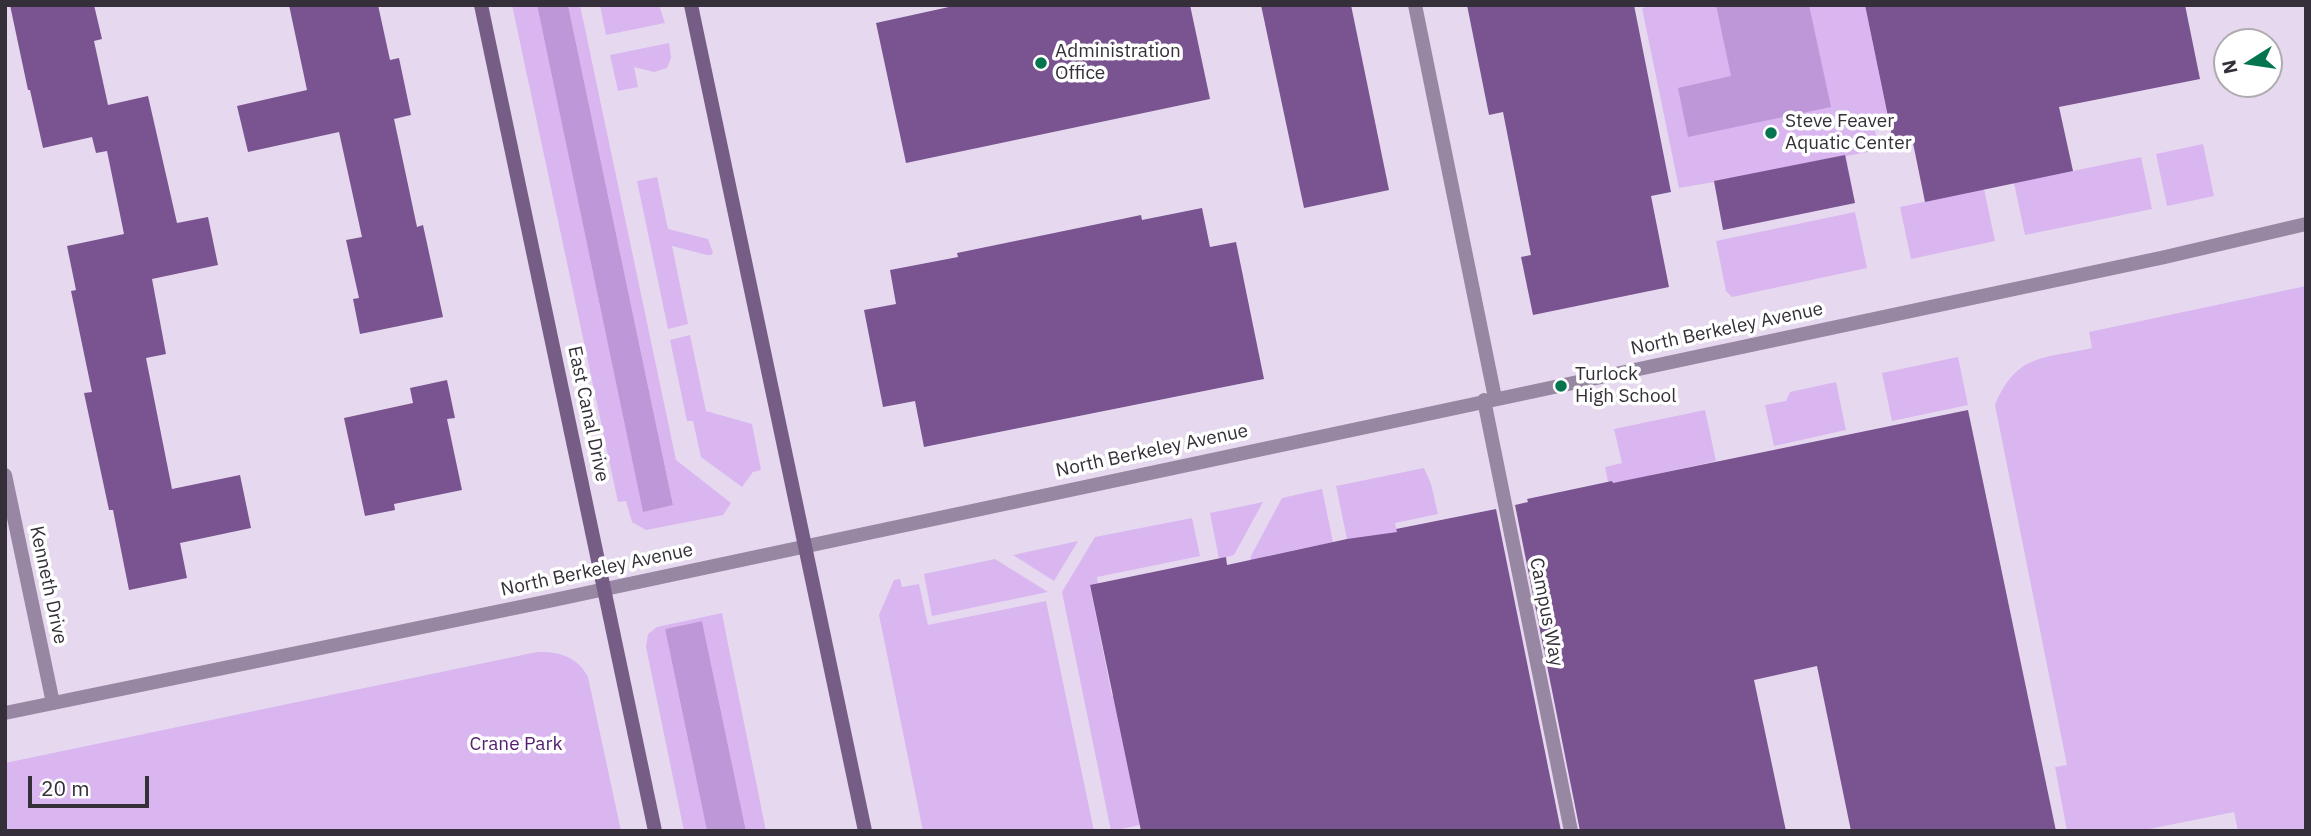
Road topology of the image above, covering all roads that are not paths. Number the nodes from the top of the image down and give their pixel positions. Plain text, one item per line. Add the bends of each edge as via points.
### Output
1 (481, 5) edge
2 (691, 5) edge
3 (1415, 5) edge
4 (2306, 224) edge
5 (1490, 399) junction
6 (5, 475) edge
7 (806, 545) junction
8 (605, 589) junction
9 (53, 703) junction
10 (5, 713) edge
11 (655, 831) edge
12 (864, 831) edge
13 (1571, 831) edge

1 - 8 main road, East Canal Drive
2 - 7 main road
3 - 5 street, Campus Way
4 - 5 street, North Berkeley Avenue
5 - 7 street, North Berkeley Avenue
5 - 13 street, Campus Way
6 - 9 street, Kenneth Drive
7 - 8 street, North Berkeley Avenue
7 - 12 main road
8 - 9 street, North Berkeley Avenue
8 - 11 main road, East Canal Drive
9 - 10 street, North Berkeley Avenue

